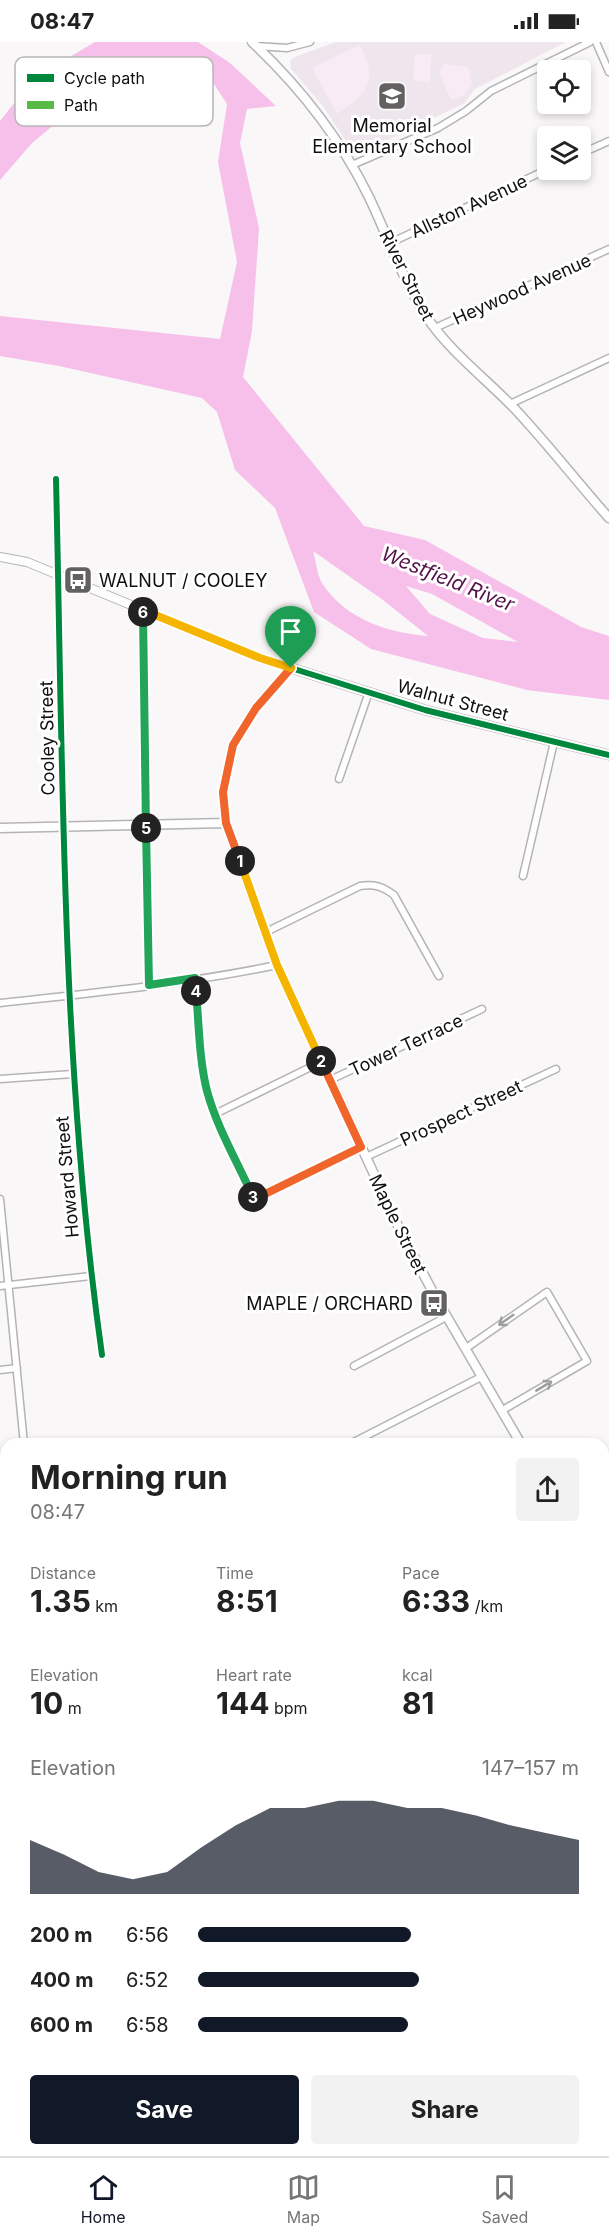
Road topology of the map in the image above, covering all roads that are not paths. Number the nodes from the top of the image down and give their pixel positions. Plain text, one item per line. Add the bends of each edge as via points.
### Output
1 (310, 42) edge
2 (590, 42) edge
3 (596, 42) edge
4 (254, 44) edge
5 (280, 45) edge
6 (609, 72) edge
7 (609, 141) edge
8 (591, 149) edge
9 (352, 165) junction
10 (537, 174) edge
11 (390, 243) junction
12 (609, 249) edge
13 (435, 328) junction
14 (609, 358) edge
15 (510, 404) junction
16 (56, 479) dead end
17 (609, 518) edge
18 (0, 557) edge
19 (58, 575) junction
20 (143, 610) junction
21 (291, 668) junction
22 (369, 692) junction
23 (554, 742) junction
24 (609, 756) edge
25 (339, 779) dead end
26 (226, 823) junction
27 (146, 825) junction
28 (65, 827) junction
29 (0, 828) edge
30 (524, 876) dead end
31 (266, 932) junction
32 (277, 965) junction
33 (439, 976) dead end
34 (195, 978) junction
35 (149, 985) junction
36 (69, 996) junction
37 (0, 1003) edge
38 (482, 1010) dead end
39 (321, 1062) junction
40 (556, 1069) dead end
41 (73, 1074) junction
42 (0, 1079) edge
43 (330, 1080) junction
44 (215, 1114) junction
45 (361, 1147) junction
46 (366, 1157) junction
47 (0, 1199) edge
48 (0, 1206) edge
49 (91, 1276) junction
50 (9, 1285) junction
51 (0, 1286) edge
52 (446, 1317) junction
53 (465, 1349) junction
54 (102, 1355) dead end
55 (354, 1366) dead end
56 (17, 1368) junction
57 (0, 1370) edge
58 (481, 1377) junction
59 (501, 1412) junction
60 (23, 1438) edge
61 (362, 1438) edge
62 (517, 1438) edge

1 - 5 street via 294,48
2 - 9 street via 496,88 438,128
3 - 6 street
4 - 5 street
4 - 9 main road, River Street via 317,112
7 - 8 street
9 - 11 main road, River Street
10 - 11 street, Allston Avenue
11 - 13 main road, River Street via 411,290
12 - 13 street, Heywood Avenue
13 - 15 main road, River Street
14 - 15 street
15 - 17 main road, River Street
16 - 19 street, Cooley Street
18 - 19 street, Walnut Street via 27,562
19 - 20 street, Walnut Street
19 - 28 street, Cooley Street
20 - 21 street, Walnut Street
20 - 27 street
21 - 22 main road, Walnut Street
21 - 26 main road, Maple Street via 256,708 233,745 223,792
22 - 23 main road, Walnut Street
22 - 25 street
23 - 24 main road, Walnut Street
23 - 30 street
26 - 27 main road
26 - 31 main road, Maple Street
27 - 28 main road
27 - 35 street
28 - 29 main road
28 - 36 street, Cooley Street
31 - 32 main road, Maple Street
31 - 33 street via 360,886 373,884 394,895
32 - 34 street
32 - 39 main road, Maple Street
34 - 35 street
34 - 44 street via 204,1079
35 - 36 street
36 - 37 street
36 - 41 street, Howard Street
38 - 43 street, Tower Terrace
39 - 43 main road, Maple Street
39 - 44 street
40 - 46 street, Prospect Street
41 - 42 street
41 - 49 street, Howard Street
43 - 45 main road, Maple Street
44 - 45 street via 255,1199
45 - 46 main road, Maple Street
46 - 52 main road, Maple Street
47 - 48 street
48 - 50 street
49 - 50 street
49 - 54 street, Howard Street
50 - 51 street
50 - 56 street
52 - 53 main road, Maple Street
52 - 55 street
53 - 58 main road, Maple Street
59 -> 53 street via 587,1361 547,1292
56 - 57 street
56 - 60 street
58 - 59 main road, Maple Street
58 - 61 street
59 - 62 main road, Maple Street

